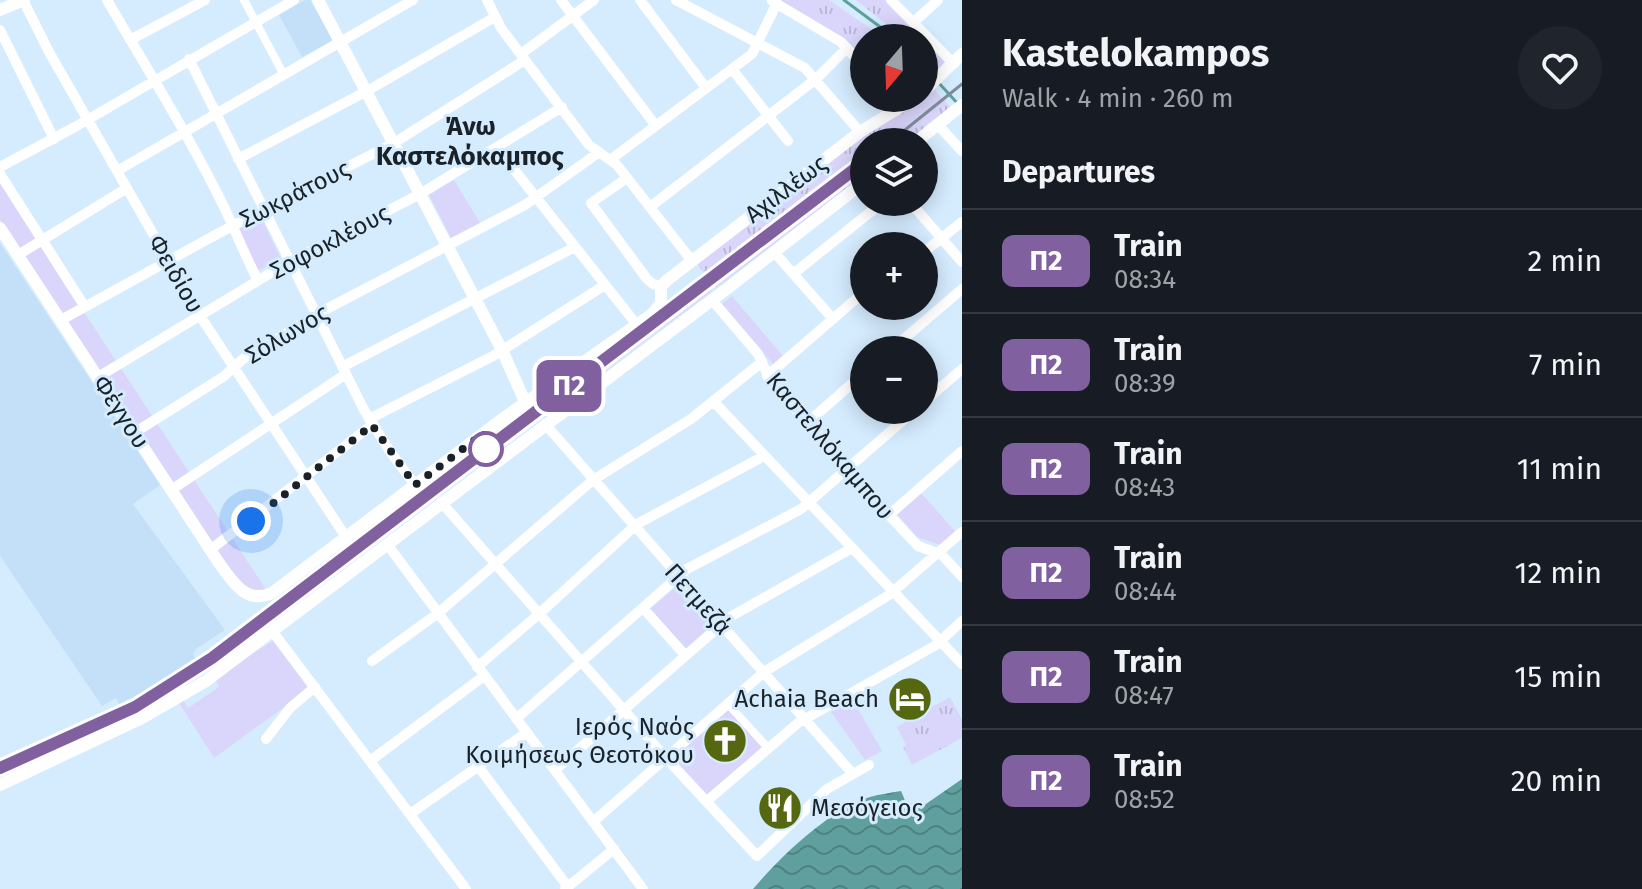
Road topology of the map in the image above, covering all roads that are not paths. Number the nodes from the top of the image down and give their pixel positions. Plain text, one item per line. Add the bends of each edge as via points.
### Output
1 (23, 0) edge
2 (107, 0) edge
3 (205, 0) edge
4 (244, 0) edge
5 (294, 0) edge
6 (318, 0) edge
7 (413, 0) edge
8 (487, 0) edge
9 (561, 0) edge
10 (594, 0) edge
11 (640, 0) edge
12 (676, 0) edge
13 (891, 0) edge
14 (938, 0) edge
15 (774, 2) edge
16 (0, 10) edge
17 (573, 15) junction
18 (495, 17) junction
19 (915, 21) junction
20 (256, 22) junction
21 (0, 30) edge
22 (130, 40) junction
23 (342, 42) junction
24 (757, 43) junction
25 (847, 48) junction
26 (850, 51) edge
27 (523, 57) junction
28 (189, 59) junction
29 (958, 59) edge
30 (732, 69) junction
31 (284, 75) junction
32 (816, 79) junction
33 (938, 79) edge
34 (154, 80) junction
35 (706, 88) junction
36 (367, 91) junction
37 (562, 107) junction
38 (959, 108) edge
39 (883, 112) edge
40 (216, 115) junction
41 (769, 116) junction
42 (88, 119) junction
43 (938, 125) junction
44 (656, 126) junction
45 (857, 128) edge
46 (865, 128) edge
47 (934, 128) edge
48 (184, 133) junction
49 (54, 139) junction
50 (850, 140) edge
51 (788, 141) dead end
52 (394, 143) junction
53 (497, 148) junction
54 (962, 151) edge
55 (598, 153) junction
56 (238, 159) junction
57 (610, 160) junction
58 (0, 167) edge
59 (117, 171) junction
60 (0, 174) edge
61 (627, 178) junction
62 (127, 188) junction
63 (850, 193) edge
64 (418, 195) junction
65 (536, 198) junction
66 (650, 207) junction
67 (263, 211) junction
68 (866, 216) edge
69 (922, 216) edge
70 (962, 222) edge
71 (231, 227) junction
72 (0, 228) edge
73 (942, 238) junction
74 (42, 240) junction
75 (938, 241) edge
76 (447, 246) junction
77 (575, 247) junction
78 (774, 252) junction
79 (18, 255) junction
80 (168, 261) junction
81 (692, 261) junction
82 (289, 262) junction
83 (962, 262) edge
84 (793, 274) junction
85 (258, 281) junction
86 (605, 285) junction
87 (662, 286) junction
88 (962, 289) edge
89 (475, 298) junction
90 (712, 300) junction
91 (850, 304) edge
92 (85, 307) junction
93 (317, 314) junction
94 (200, 316) junction
95 (833, 319) junction
96 (61, 320) junction
97 (637, 325) junction
98 (907, 336) edge
99 (502, 350) junction
100 (762, 362) junction
101 (233, 368) junction
102 (962, 369) edge
103 (344, 370) junction
104 (767, 376) junction
105 (98, 377) junction
106 (850, 385) edge
107 (938, 390) edge
108 (714, 402) junction
109 (526, 404) junction
110 (371, 422) junction
111 (807, 423) junction
112 (270, 424) junction
113 (545, 424) junction
114 (899, 424) edge
115 (134, 433) junction
116 (962, 451) edge
117 (764, 456) junction
118 (847, 469) junction
119 (306, 477) junction
120 (593, 480) junction
121 (415, 485) junction
122 (171, 490) junction
123 (441, 502) junction
124 (810, 503) junction
125 (889, 515) junction
126 (634, 526) junction
127 (962, 532) edge
128 (346, 537) junction
129 (387, 544) junction
130 (852, 548) junction
131 (210, 550) junction
132 (932, 552) junction
133 (495, 564) junction
134 (679, 577) junction
135 (962, 577) edge
136 (893, 592) junction
137 (643, 608) junction
138 (437, 614) junction
139 (539, 614) junction
140 (962, 621) edge
141 (721, 624) junction
142 (273, 632) junction
143 (940, 641) junction
144 (685, 655) junction
145 (372, 661) dead end
146 (582, 662) junction
147 (962, 664) edge
148 (480, 671) junction
149 (764, 672) junction
150 (315, 687) junction
151 (728, 704) junction
152 (624, 710) junction
153 (516, 719) junction
154 (804, 719) junction
155 (526, 733) junction
156 (266, 739) dead end
157 (768, 748) junction
158 (666, 758) junction
159 (370, 761) junction
160 (869, 765) dead end
161 (478, 766) junction
162 (555, 770) junction
163 (852, 773) junction
164 (0, 785) edge
165 (707, 801) junction
166 (410, 814) junction
167 (593, 822) junction
168 (614, 849) junction
169 (567, 888) edge
170 (466, 889) edge
171 (643, 889) edge

1 - 16 street
1 - 42 street, Φειδίου
2 - 22 street
3 - 22 street
4 - 20 street
5 - 20 street
6 - 23 street
7 - 23 street
8 - 18 street
9 - 17 street
10 - 17 street, Σωκράτους
11 - 35 street
12 - 24 street
13 - 19 street
14 - 19 street
15 - 24 street
15 - 25 street
17 - 27 street, Σωκράτους
17 - 44 street
18 - 27 street
18 - 36 street
19 - 29 street
20 - 28 street
20 - 31 street
21 - 49 street
22 - 34 street
23 - 31 street
23 - 36 street
24 - 30 street
24 - 32 street
25 - 26 street
25 - 32 street
27 - 37 street
27 - 52 street, Σωκράτους
28 - 34 street
28 - 40 street
29 - 33 street
30 - 35 street
30 - 41 street
31 - 40 street
32 - 41 street
32 - 45 street
34 - 42 street
34 - 48 street
35 - 44 street
36 - 52 street
36 - 56 street
37 - 53 street, Σοφοκλέους
37 - 55 street
38 - 43 street
39 - 46 street, Αχιλλέως
40 - 48 street
40 - 56 street
41 - 51 street
41 - 66 street
42 - 49 street
42 - 59 street, Φειδίου
43 - 47 street
43 - 54 street
44 - 57 street
48 - 59 street
48 - 71 street
49 - 58 street
50 - 81 street, Αχιλλέως
52 - 64 street
52 - 67 street, Σωκράτους
53 - 64 street, Σοφοκλέους
53 - 65 street
55 - 57 street
55 - 65 street, Σόλωνος
56 - 67 street
57 - 61 street
59 - 62 street, Φειδίου
60 - 74 street
61 - 66 street
61 - 87 street via 591,203 647,279
62 - 74 street
62 - 80 street, Φειδίου
63 - 78 street, Αχιλλέως
64 - 76 street
64 - 82 street, Σοφοκλέους
65 - 76 street, Σόλωνος
65 - 77 street
66 - 81 street
67 - 71 street, Σωκράτους
67 - 82 street
68 - 84 street
69 - 73 street
70 - 73 street
71 - 80 street, Σωκράτους
71 - 85 street
72 - 79 street, Φέγγου
73 - 75 street
73 - 83 street
74 - 79 street
74 - 92 street
76 - 89 street
76 - 93 street, Σόλωνος
77 - 86 street
77 - 89 street
78 - 84 street
78 - 90 street, Αχιλλέως
79 - 96 street, Φέγγου
80 - 92 street, Σωκράτους
80 - 94 street, Φειδίου
81 - 87 street, Αχιλλέως
82 - 85 street, Σοφοκλέους
82 - 93 street
84 - 95 street
85 - 94 street, Σοφοκλέους
86 - 97 street
86 - 99 street
87 - 97 street via 659,308
88 - 98 street
89 - 99 street
89 - 103 street
90 - 100 street, Καστελλόκαμπου
90 - 113 street, Αχιλλέως
91 - 95 street
92 - 96 street, Σωκράτους
93 - 101 street, Σόλωνος
93 - 103 street
94 - 101 street, Φειδίου
94 - 105 street, Σοφοκλέους
95 - 104 street
96 - 105 street, Φέγγου
97 - 109 street
99 - 109 street
99 - 110 street
100 - 104 street, Καστελλόκαμπου
100 - 108 street
101 - 112 street, Φειδίου
101 - 115 street, Σόλωνος
102 - 107 street
103 - 110 street
103 - 112 street
104 - 111 street, Καστελλόκαμπου
105 - 115 street, Φέγγου
106 - 111 street
108 - 117 street
108 - 120 street
109 - 121 street
110 - 119 street
110 - 121 street
111 - 118 street, Καστελλόκαμπου
112 - 119 street, Φειδίου
112 - 122 street
113 - 120 street, Πετμεζά
113 - 123 street, Αχιλλέως
114 - 118 street
115 - 122 street, Φέγγου
116 - 125 street
117 - 124 street
117 - 126 street
118 - 124 street
118 - 125 street, Καστελλόκαμπου
119 - 128 street, Φειδίου
119 - 131 street
120 - 126 street, Πετμεζά
120 - 133 street
121 - 128 street
122 - 131 street, Φέγγου
123 - 129 street, Αχιλλέως
123 - 133 street
124 - 130 street
124 - 134 street
125 - 132 street, Καστελλόκαμπου via 915,544
126 - 134 street, Πετμεζά
126 - 139 street
127 - 132 street
128 - 131 street, Φέγγου via 261,597 245,594
129 - 138 street
129 - 142 street, Αχιλλέως
130 - 136 street
130 - 141 street
132 - 135 street, Καστελλόκαμπου
132 - 136 street
133 - 138 street
133 - 139 street
134 - 137 street
134 - 141 street, Πετμεζά
136 - 143 street
136 - 149 street
137 - 144 street
137 - 146 street
138 - 145 street
138 - 148 street
139 - 146 street
139 - 148 street
140 - 143 street
141 - 144 street
141 - 149 street, Πετμεζά
142 - 150 street
142 - 164 street, Αχιλλέως via 168,705
143 - 147 street
143 - 154 street
144 - 152 street
146 - 152 street
146 - 153 street
148 - 153 street
148 - 159 street
149 - 151 street
149 - 154 street, Πετμεζά
150 - 156 street
150 - 159 street
151 - 157 street
151 - 158 street
152 - 158 street
152 - 162 street
153 - 155 street
154 - 157 street
154 - 163 street, Πετμεζά
155 - 161 street
155 - 162 street
157 - 165 street
158 - 165 street
158 - 167 street
159 - 166 street
160 - 163 street
161 - 166 street
161 - 169 street
162 - 167 street
163 - 165 street via 827,789 757,856
166 - 170 street
167 - 168 street
168 - 169 street
168 - 171 street

